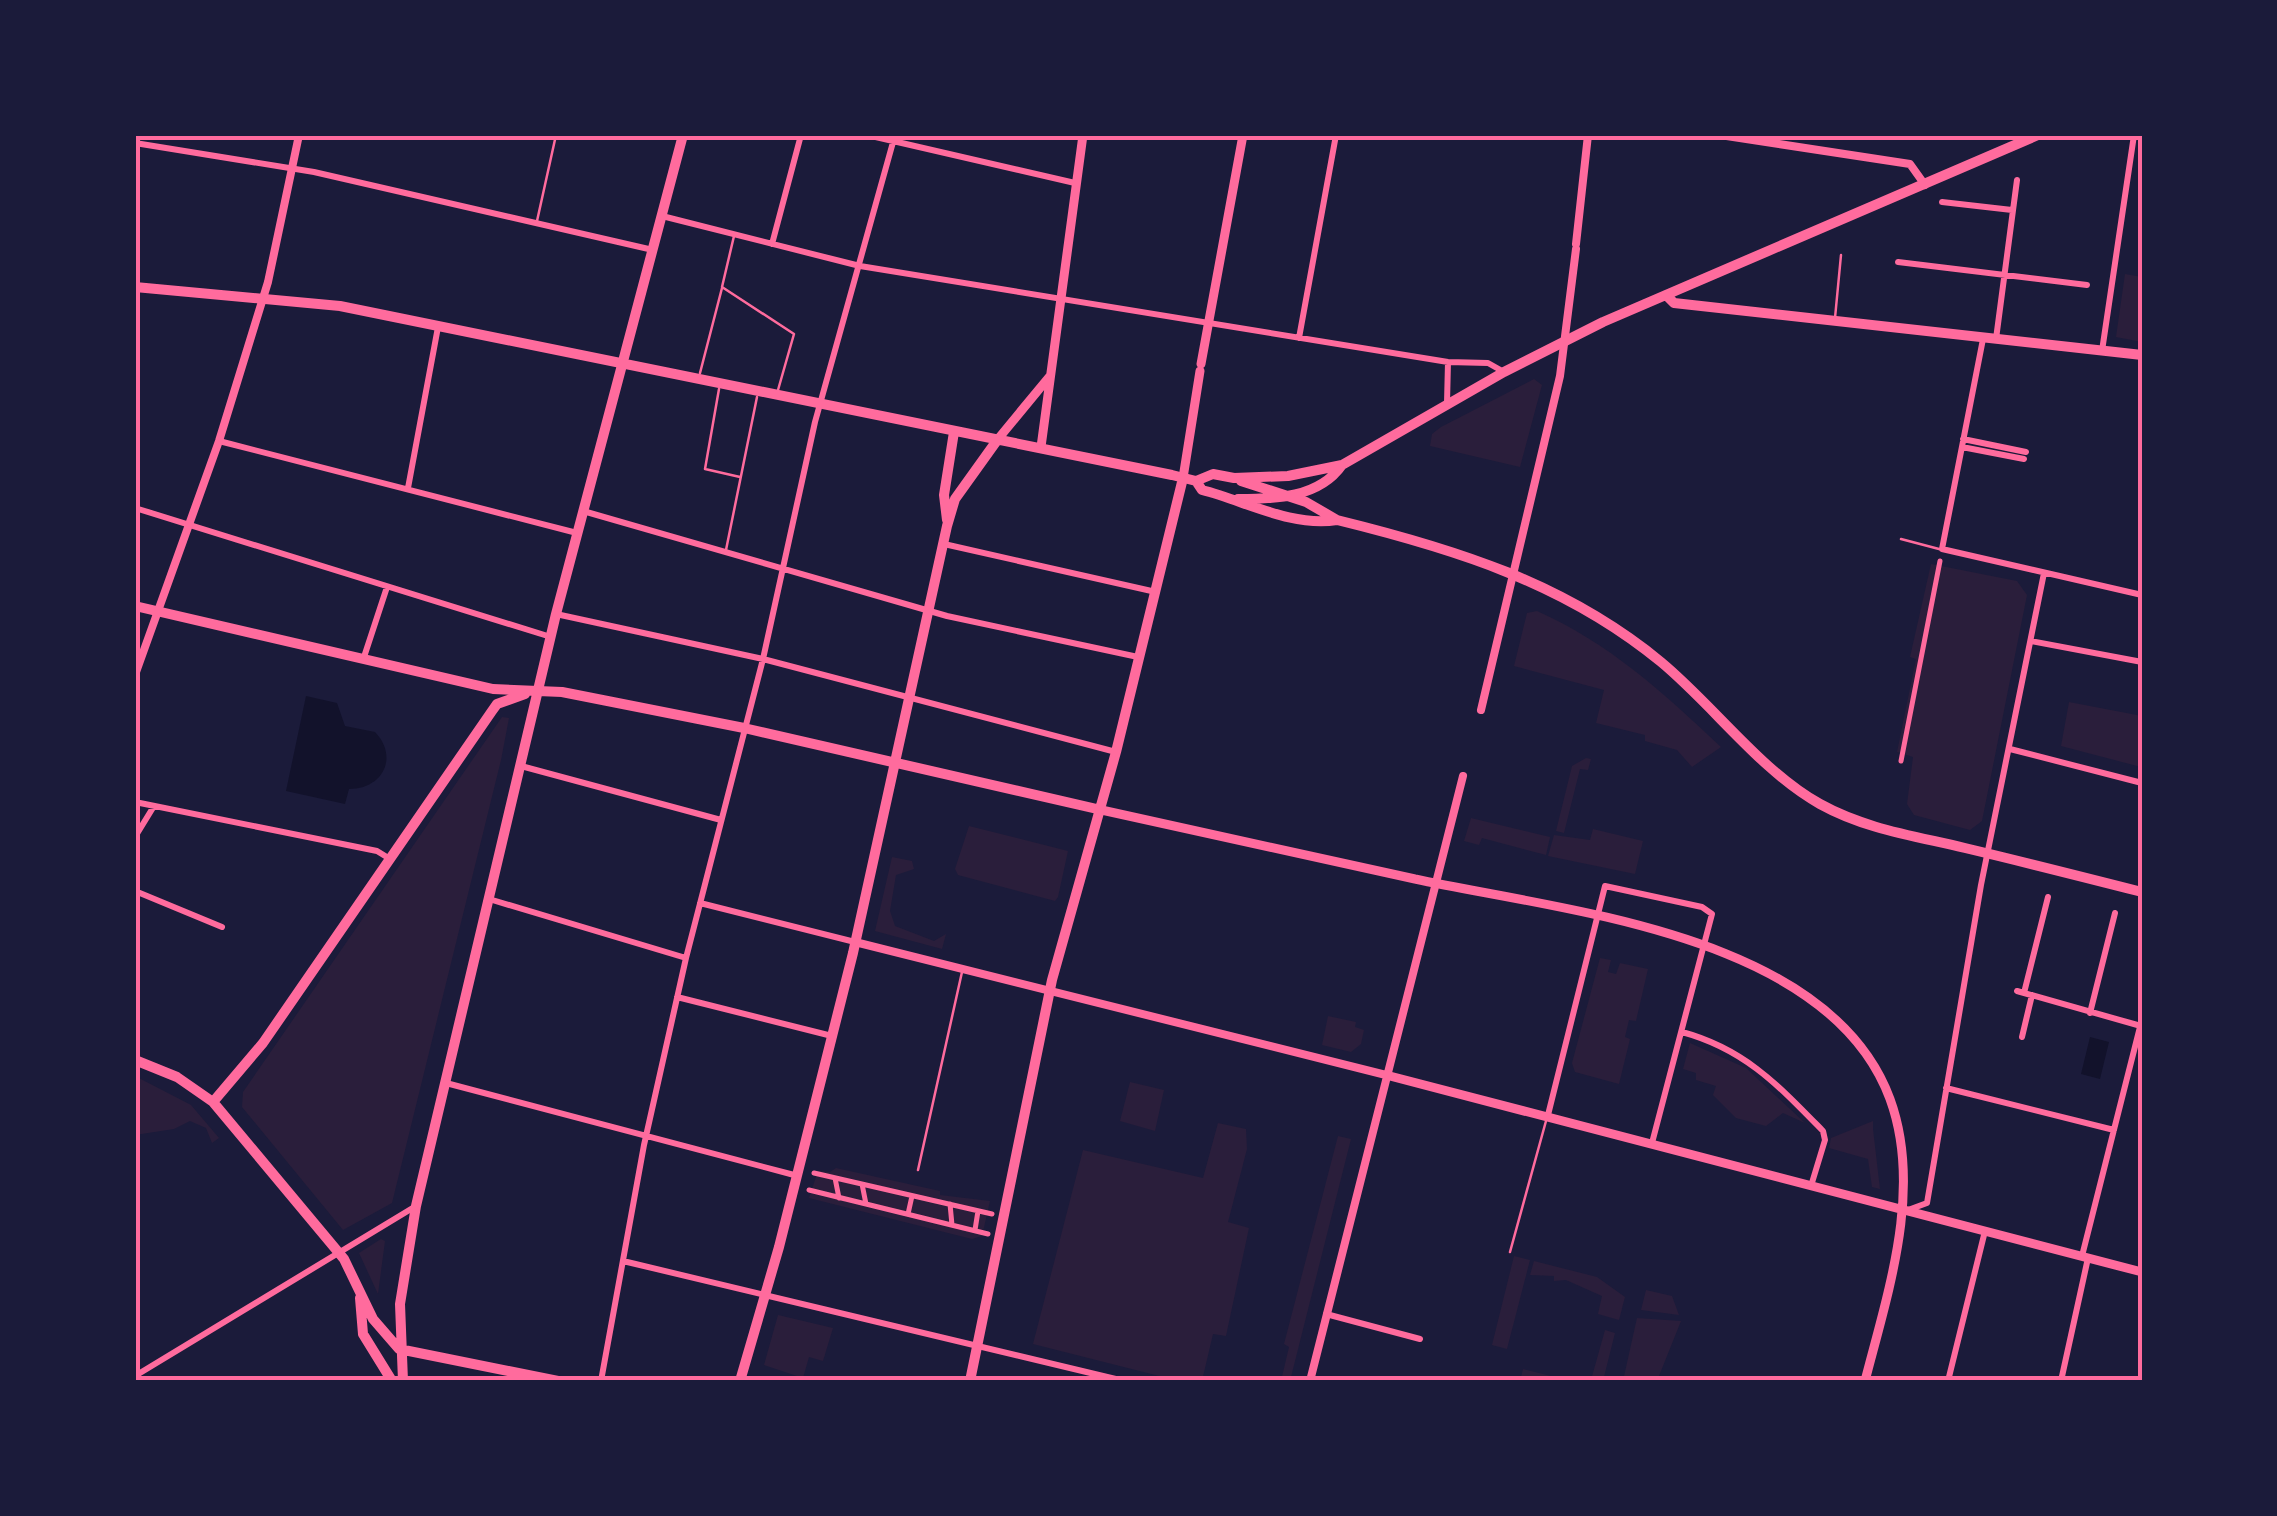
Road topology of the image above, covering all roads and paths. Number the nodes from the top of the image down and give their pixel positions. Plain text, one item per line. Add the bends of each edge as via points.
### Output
1 (299, 135) edge
2 (556, 135) edge
3 (683, 135) edge
4 (801, 135) edge
5 (867, 135) edge
6 (1083, 135) edge
7 (1242, 135) edge
8 (1336, 135) edge
9 (1588, 135) edge
10 (1720, 135) edge
11 (2038, 135) edge
12 (2134, 135) edge
13 (894, 139) edge
14 (135, 143) edge
15 (291, 170) junction
16 (2017, 180) dead end
17 (1076, 183) junction
18 (1925, 185) junction
19 (1942, 202) dead end
20 (2012, 210) junction
21 (662, 216) junction
22 (536, 224) junction
23 (735, 235) junction
24 (772, 244) junction
25 (653, 250) junction
26 (1841, 255) dead end
27 (1898, 262) dead end
28 (860, 266) junction
29 (2004, 276) junction
30 (2087, 286) dead end
31 (135, 287) edge
32 (722, 287) junction
33 (1666, 295) junction
34 (263, 296) junction
35 (1059, 298) junction
36 (1835, 322) junction
37 (1209, 323) junction
38 (438, 326) junction
39 (1300, 338) junction
40 (1982, 338) junction
41 (1567, 340) junction
42 (1996, 340) junction
43 (2102, 351) junction
44 (2142, 355) edge
45 (1448, 362) junction
46 (622, 366) junction
47 (1504, 372) junction
48 (1050, 376) junction
49 (698, 382) junction
50 (720, 386) junction
51 (758, 394) junction
52 (776, 397) junction
53 (1447, 404) junction
54 (820, 405) junction
55 (954, 432) junction
56 (998, 439) junction
57 (219, 441) junction
58 (1962, 443) junction
59 (1041, 447) junction
60 (2025, 456) dead end
61 (1342, 465) junction
62 (741, 477) junction
63 (1184, 478) junction
64 (1234, 478) junction
65 (1196, 481) junction
66 (408, 488) junction
67 (1288, 496) junction
68 (1237, 498) junction
69 (135, 508) edge
70 (584, 512) junction
71 (1336, 520) junction
72 (189, 525) junction
73 (947, 526) junction
74 (577, 533) junction
75 (1901, 539) dead end
76 (944, 544) junction
77 (1942, 549) junction
78 (726, 552) junction
79 (1940, 561) dead end
80 (783, 569) junction
81 (2044, 572) junction
82 (1514, 573) junction
83 (386, 586) junction
84 (1158, 592) junction
85 (2142, 595) edge
86 (135, 606) edge
87 (930, 611) junction
88 (160, 612) junction
89 (556, 614) junction
90 (551, 637) junction
91 (2031, 641) junction
92 (364, 657) junction
93 (1140, 657) junction
94 (763, 659) junction
95 (2142, 662) edge
96 (135, 675) edge
97 (539, 690) junction
98 (909, 698) junction
99 (1480, 710) dead end
100 (744, 728) junction
101 (2010, 749) junction
102 (1116, 752) junction
103 (895, 760) junction
104 (1900, 761) dead end
105 (522, 766) junction
106 (1463, 776) dead end
107 (2142, 783) edge
108 (135, 802) edge
109 (154, 806) junction
110 (1097, 809) junction
111 (721, 820) junction
112 (135, 836) edge
113 (1988, 853) junction
114 (390, 859) junction
115 (135, 891) edge
116 (2142, 892) edge
117 (2048, 897) dead end
118 (489, 899) junction
119 (700, 903) junction
120 (2115, 913) dead end
121 (222, 928) dead end
122 (856, 942) junction
123 (686, 958) junction
124 (963, 970) junction
125 (1050, 992) junction
126 (2025, 993) junction
127 (677, 996) junction
128 (2090, 1013) junction
129 (2141, 1024) edge
130 (1682, 1032) junction
131 (832, 1036) junction
132 (2022, 1037) dead end
133 (135, 1060) edge
134 (1386, 1075) junction
135 (446, 1084) junction
136 (1945, 1088) junction
137 (214, 1102) junction
138 (1548, 1115) junction
139 (2114, 1130) junction
140 (646, 1137) junction
141 (1652, 1143) junction
142 (918, 1170) dead end
143 (814, 1172) dead end
144 (798, 1176) junction
145 (835, 1178) junction
146 (862, 1184) junction
147 (1811, 1186) junction
148 (809, 1190) dead end
149 (912, 1196) junction
150 (839, 1198) junction
151 (866, 1204) junction
152 (950, 1204) junction
153 (416, 1206) junction
154 (1902, 1210) junction
155 (978, 1211) junction
156 (908, 1214) junction
157 (992, 1214) dead end
158 (952, 1225) junction
159 (974, 1230) junction
160 (1985, 1231) junction
161 (988, 1234) dead end
162 (1510, 1252) dead end
163 (338, 1253) junction
164 (2085, 1257) junction
165 (623, 1262) junction
166 (2142, 1272) edge
167 (360, 1292) junction
168 (765, 1295) junction
169 (1326, 1314) junction
170 (1420, 1339) dead end
171 (977, 1346) junction
172 (399, 1349) junction
173 (135, 1376) edge
174 (392, 1381) edge
175 (403, 1381) edge
176 (558, 1381) edge
177 (601, 1381) edge
178 (740, 1381) edge
179 (970, 1381) edge
180 (1124, 1381) edge
181 (1310, 1381) edge
182 (1865, 1381) edge
183 (1948, 1381) edge
184 (2062, 1381) edge

1 - 15 street
2 - 22 lane
3 - 21 main road
4 - 24 street
5 - 13 street
6 - 17 main road
7 - 37 main road
8 - 39 street
9 - 41 street
10 - 18 street via 1910,164
11 - 18 main road
12 - 43 street
13 - 17 street
13 - 28 street
14 - 15 street
15 - 22 street
15 - 34 street
16 - 20 street
17 - 35 main road
18 - 33 main road
19 - 20 street
20 - 29 street
21 - 23 street
21 - 25 main road
22 - 25 street
23 - 24 street
23 - 32 lane
24 - 28 street
25 - 46 main road
26 - 36 lane
27 - 29 street
28 - 35 street
28 - 54 street
29 - 30 street
29 - 42 street
31 - 34 main road
32 - 49 lane
32 - 52 lane via 794,334
33 - 36 main road via 1674,303
33 - 41 main road
34 - 38 main road
34 - 57 street
35 - 37 street
35 - 48 main road
36 - 40 main road
37 - 39 street
37 - 63 main road
38 - 46 main road
38 - 66 street
39 - 45 street
40 - 42 main road
40 - 58 street
41 - 47 main road
41 - 82 street
42 - 43 main road
43 - 44 main road
45 - 47 street via 1488,363
45 - 53 street
46 - 49 main road
46 - 70 main road
47 - 53 main road
48 - 56 main road
48 - 59 main road
49 - 50 main road
50 - 51 main road
50 - 62 lane via 705,470
51 - 52 main road
51 - 62 lane
52 - 54 main road
53 - 61 main road
54 - 55 main road
54 - 80 street
55 - 56 main road
55 - 73 main road via 944,495
56 - 59 main road
56 - 73 main road via 956,499
57 - 66 street
57 - 72 street
58 - 60 street
58 - 77 street
59 - 63 main road
61 - 64 main road
61 - 67 main road via 1334,476
62 - 78 lane
63 - 65 main road
63 - 84 main road
64 - 65 main road via 1213,474
64 - 67 main road
65 - 68 main road via 1202,490
66 - 74 street
67 - 68 main road
67 - 71 main road
68 - 71 main road via 1318,523
69 - 72 street
70 - 74 main road
70 - 78 street
71 - 82 main road
72 - 83 street
72 - 88 street
73 - 76 main road
74 - 89 main road
75 - 77 lane
76 - 84 street
76 - 87 main road
77 - 81 street
78 - 80 street
79 - 104 street
80 - 87 street
80 - 94 street
81 - 85 street
81 - 91 street
82 - 99 street
82 - 113 main road via 1636,643 1818,804 1877,828
83 - 90 street
83 - 92 street
84 - 93 main road
86 - 88 main road
87 - 93 street
87 - 98 main road
88 - 92 main road
88 - 96 street
89 - 90 main road
89 - 94 street
90 - 97 main road
91 - 95 street
91 - 101 street
92 - 97 main road via 493,689
93 - 102 main road
94 - 98 street
94 - 100 street
97 - 100 main road
97 - 105 main road
97 - 114 main road via 497,704
98 - 102 street
98 - 103 main road
100 - 103 main road
100 - 111 street
101 - 107 street
101 - 113 street
102 - 110 main road
103 - 110 main road
103 - 122 main road
105 - 111 street
105 - 118 main road
106 - 134 street
108 - 109 street
109 - 112 street
109 - 114 street
110 - 125 main road
110 - 154 main road via 1613,920 1755,967 1826,1012 1871,1062 1899,1134
111 - 119 street
113 - 116 main road
113 - 136 street
114 - 137 main road
115 - 121 street
117 - 126 street
118 - 123 street
118 - 135 main road
119 - 122 street
119 - 123 street
120 - 128 street
122 - 124 street
122 - 131 main road
123 - 127 street
124 - 125 street
124 - 142 lane
125 - 134 street
125 - 171 main road
126 - 128 street
126 - 132 street
127 - 131 street
127 - 140 street
128 - 129 street
129 - 139 street
130 - 138 street via 1712,914 1605,886
130 - 141 street
130 - 147 street via 1756,1065 1823,1131
131 - 144 main road
133 - 137 main road
134 - 138 main road
134 - 169 street
135 - 140 street
135 - 153 main road
136 - 139 street
136 - 154 street via 1927,1203
137 - 163 main road
138 - 141 main road
138 - 162 lane
139 - 164 street
140 - 144 street
140 - 165 street
141 - 147 main road
143 - 145 street
144 - 168 main road
145 - 146 street
145 - 150 street
146 - 149 street
146 - 151 street
147 - 154 main road
148 - 150 street
149 - 152 street
149 - 156 street
150 - 151 street
151 - 156 street
152 - 155 street
152 - 158 street
153 - 163 street
153 - 172 main road
154 - 160 main road
154 - 182 main road
155 - 157 street
155 - 159 street
156 - 158 street
158 - 159 street
159 - 161 street
160 - 164 main road
160 - 183 street
163 - 167 main road
163 - 173 street
164 - 166 main road
164 - 184 street
165 - 168 street
165 - 177 street
167 - 172 main road
167 - 174 main road via 362,1330
168 - 171 street
168 - 178 main road
169 - 170 street
169 - 181 street
171 - 179 main road
171 - 180 street
172 - 175 main road
172 - 176 main road

